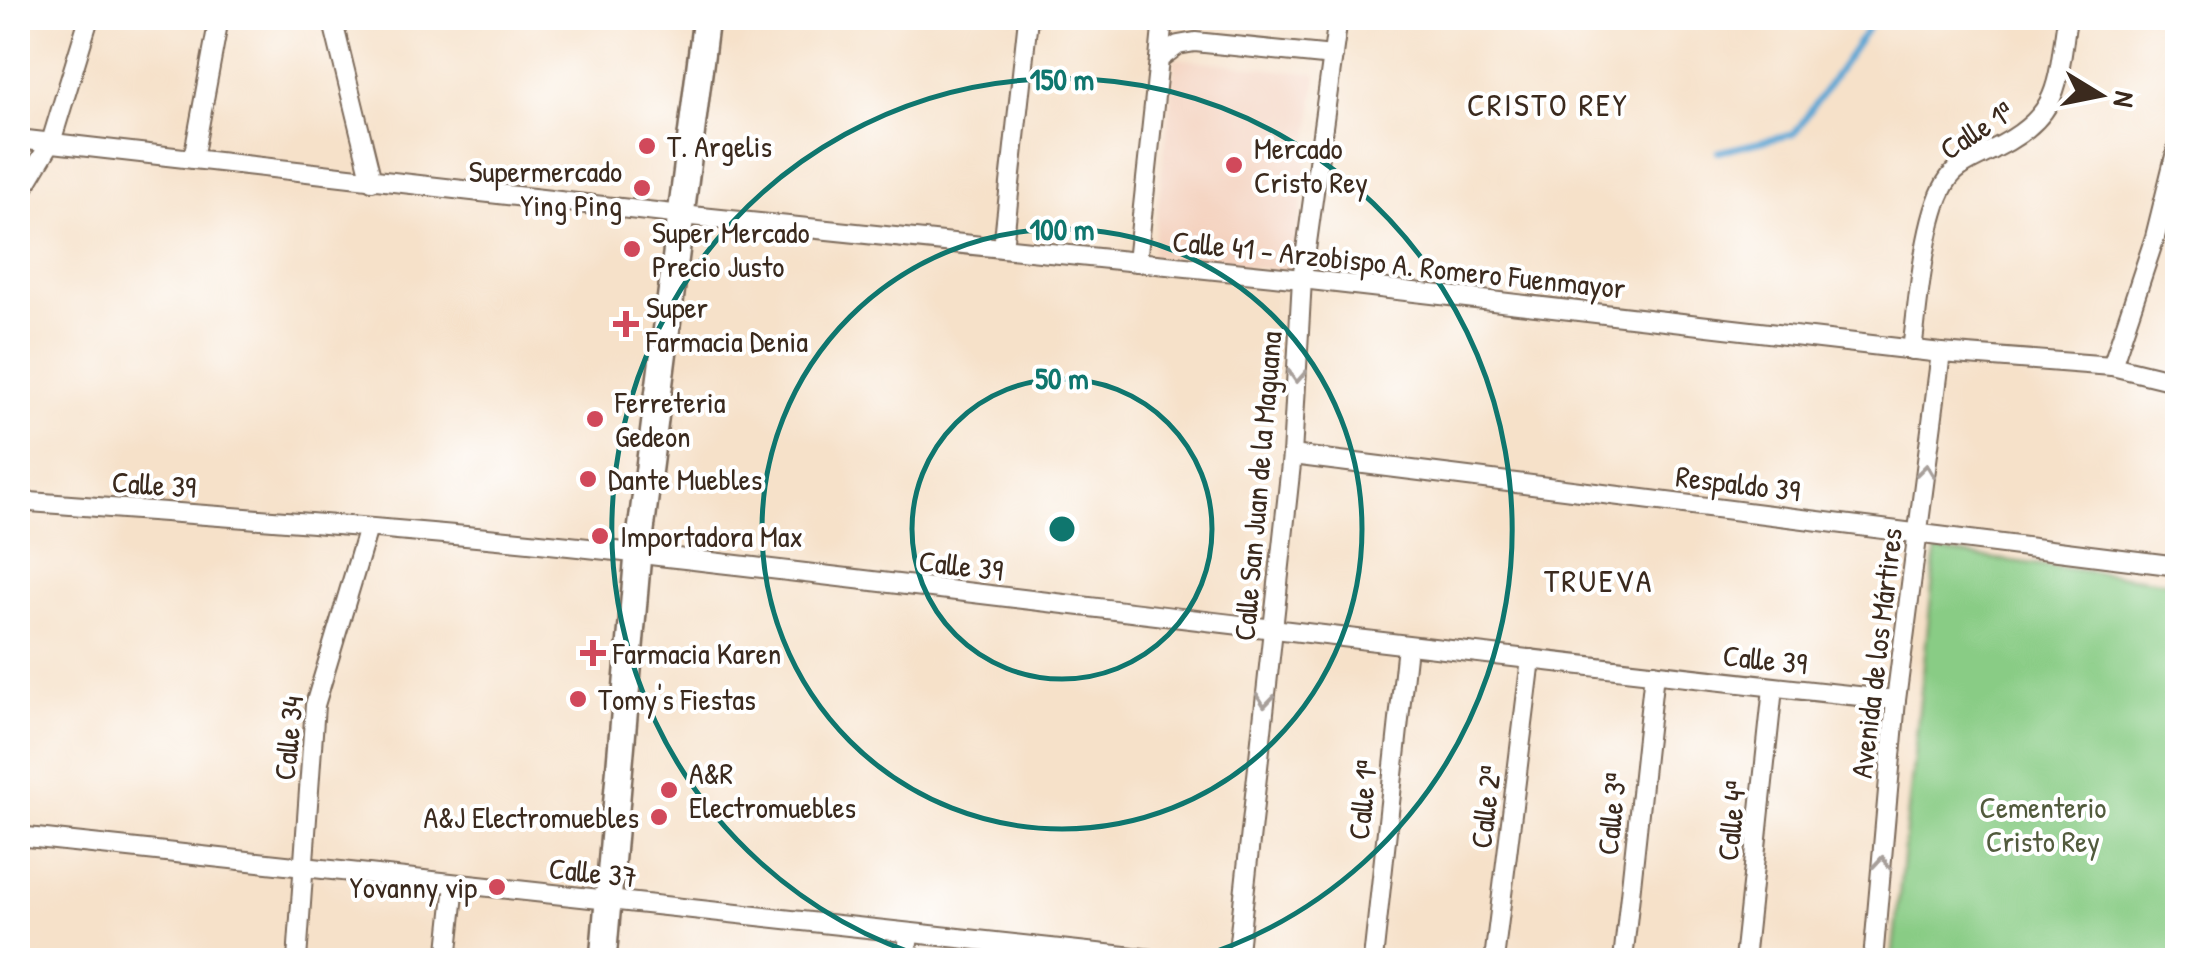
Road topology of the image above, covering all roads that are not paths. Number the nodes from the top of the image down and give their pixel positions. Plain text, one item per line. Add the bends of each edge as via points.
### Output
1 (89, 18) edge
2 (219, 18) edge
3 (332, 18) edge
4 (706, 18) edge
5 (1028, 18) edge
6 (1163, 18) edge
7 (1338, 18) edge
8 (2067, 18) edge
9 (1333, 56) junction
10 (1159, 59) junction
11 (18, 139) edge
12 (51, 142) junction
13 (2178, 144) edge
14 (193, 159) junction
15 (2176, 162) edge
16 (372, 180) junction
17 (18, 197) edge
18 (682, 215) junction
19 (1003, 248) junction
20 (1136, 262) junction
21 (1302, 279) junction
22 (1912, 350) junction
23 (1942, 353) junction
24 (2112, 366) junction
25 (2178, 382) edge
26 (1292, 455) junction
27 (18, 501) edge
28 (368, 528) junction
29 (1918, 532) junction
30 (638, 554) junction
31 (2178, 566) edge
32 (1272, 632) junction
33 (1407, 646) junction
34 (1532, 659) junction
35 (1654, 674) junction
36 (1774, 688) junction
37 (1896, 700) junction
38 (18, 836) edge
39 (305, 867) junction
40 (455, 884) junction
41 (610, 902) junction
42 (909, 934) junction
43 (297, 960) edge
44 (447, 960) edge
45 (603, 960) edge
46 (906, 960) edge
47 (1162, 960) edge
48 (1237, 960) edge
49 (1373, 960) edge
50 (1494, 960) edge
51 (1622, 960) edge
52 (1744, 960) edge
53 (1873, 960) edge

1 - 12 street
2 - 14 street
3 - 16 street
4 - 18 street
5 - 19 street
6 - 10 street
7 - 9 street, Calle San Juan de la Maguana
8 - 22 street, Calle 1ª via 2047,109 2020,136 1959,167 1941,193
9 - 10 street via 1195,42
9 - 21 street, Calle San Juan de la Maguana
10 - 20 street
11 - 12 street, Calle 41 - Arzobispo A. Romero Fuenmayor
12 - 14 street, Calle 41 - Arzobispo A. Romero Fuenmayor
12 - 17 street
13 - 15 street
14 - 16 street, Calle 41 - Arzobispo A. Romero Fuenmayor
15 - 24 street
16 - 18 street, Calle 41 - Arzobispo A. Romero Fuenmayor
18 - 19 street, Calle 41 - Arzobispo A. Romero Fuenmayor
18 - 30 street
19 - 20 street, Calle 41 - Arzobispo A. Romero Fuenmayor
20 - 21 street, Calle 41 - Arzobispo A. Romero Fuenmayor
21 - 22 street, Calle 41 - Arzobispo A. Romero Fuenmayor
21 -> 26 street, Calle San Juan de la Maguana
22 - 23 street, Calle 41 - Arzobispo A. Romero Fuenmayor
23 - 24 street, Calle 41 - Arzobispo A. Romero Fuenmayor
29 -> 23 street, Avenida de los Mártires
24 - 25 street, Calle 41 - Arzobispo A. Romero Fuenmayor
26 - 29 street, Respaldo 39
26 - 32 street, Calle San Juan de la Maguana
27 - 28 street, Calle 39
28 - 30 street, Calle 39
28 - 39 street, Calle 34 via 314,704
29 - 31 street, Respaldo 39
29 - 37 street, Avenida de los Mártires
30 - 32 street, Calle 39
30 - 41 street
32 - 33 street, Calle 39
32 -> 48 street, Calle San Juan de la Maguana
33 - 34 street, Calle 39
33 - 49 street, Calle 1ª
34 - 35 street, Calle 39
34 - 50 street, Calle 2ª
35 - 36 street, Calle 39
35 - 51 street, Calle 3ª
36 - 37 street, Calle 39
36 - 52 street, Calle 4ª
53 -> 37 street, Avenida de los Mártires
38 - 39 street, Calle 37
39 - 40 street, Calle 37
39 - 43 street, Calle 34
40 - 41 street, Calle 37
40 - 44 street
41 - 42 street, Calle 37
41 - 45 street
42 - 46 street
42 - 47 street, Calle 37

